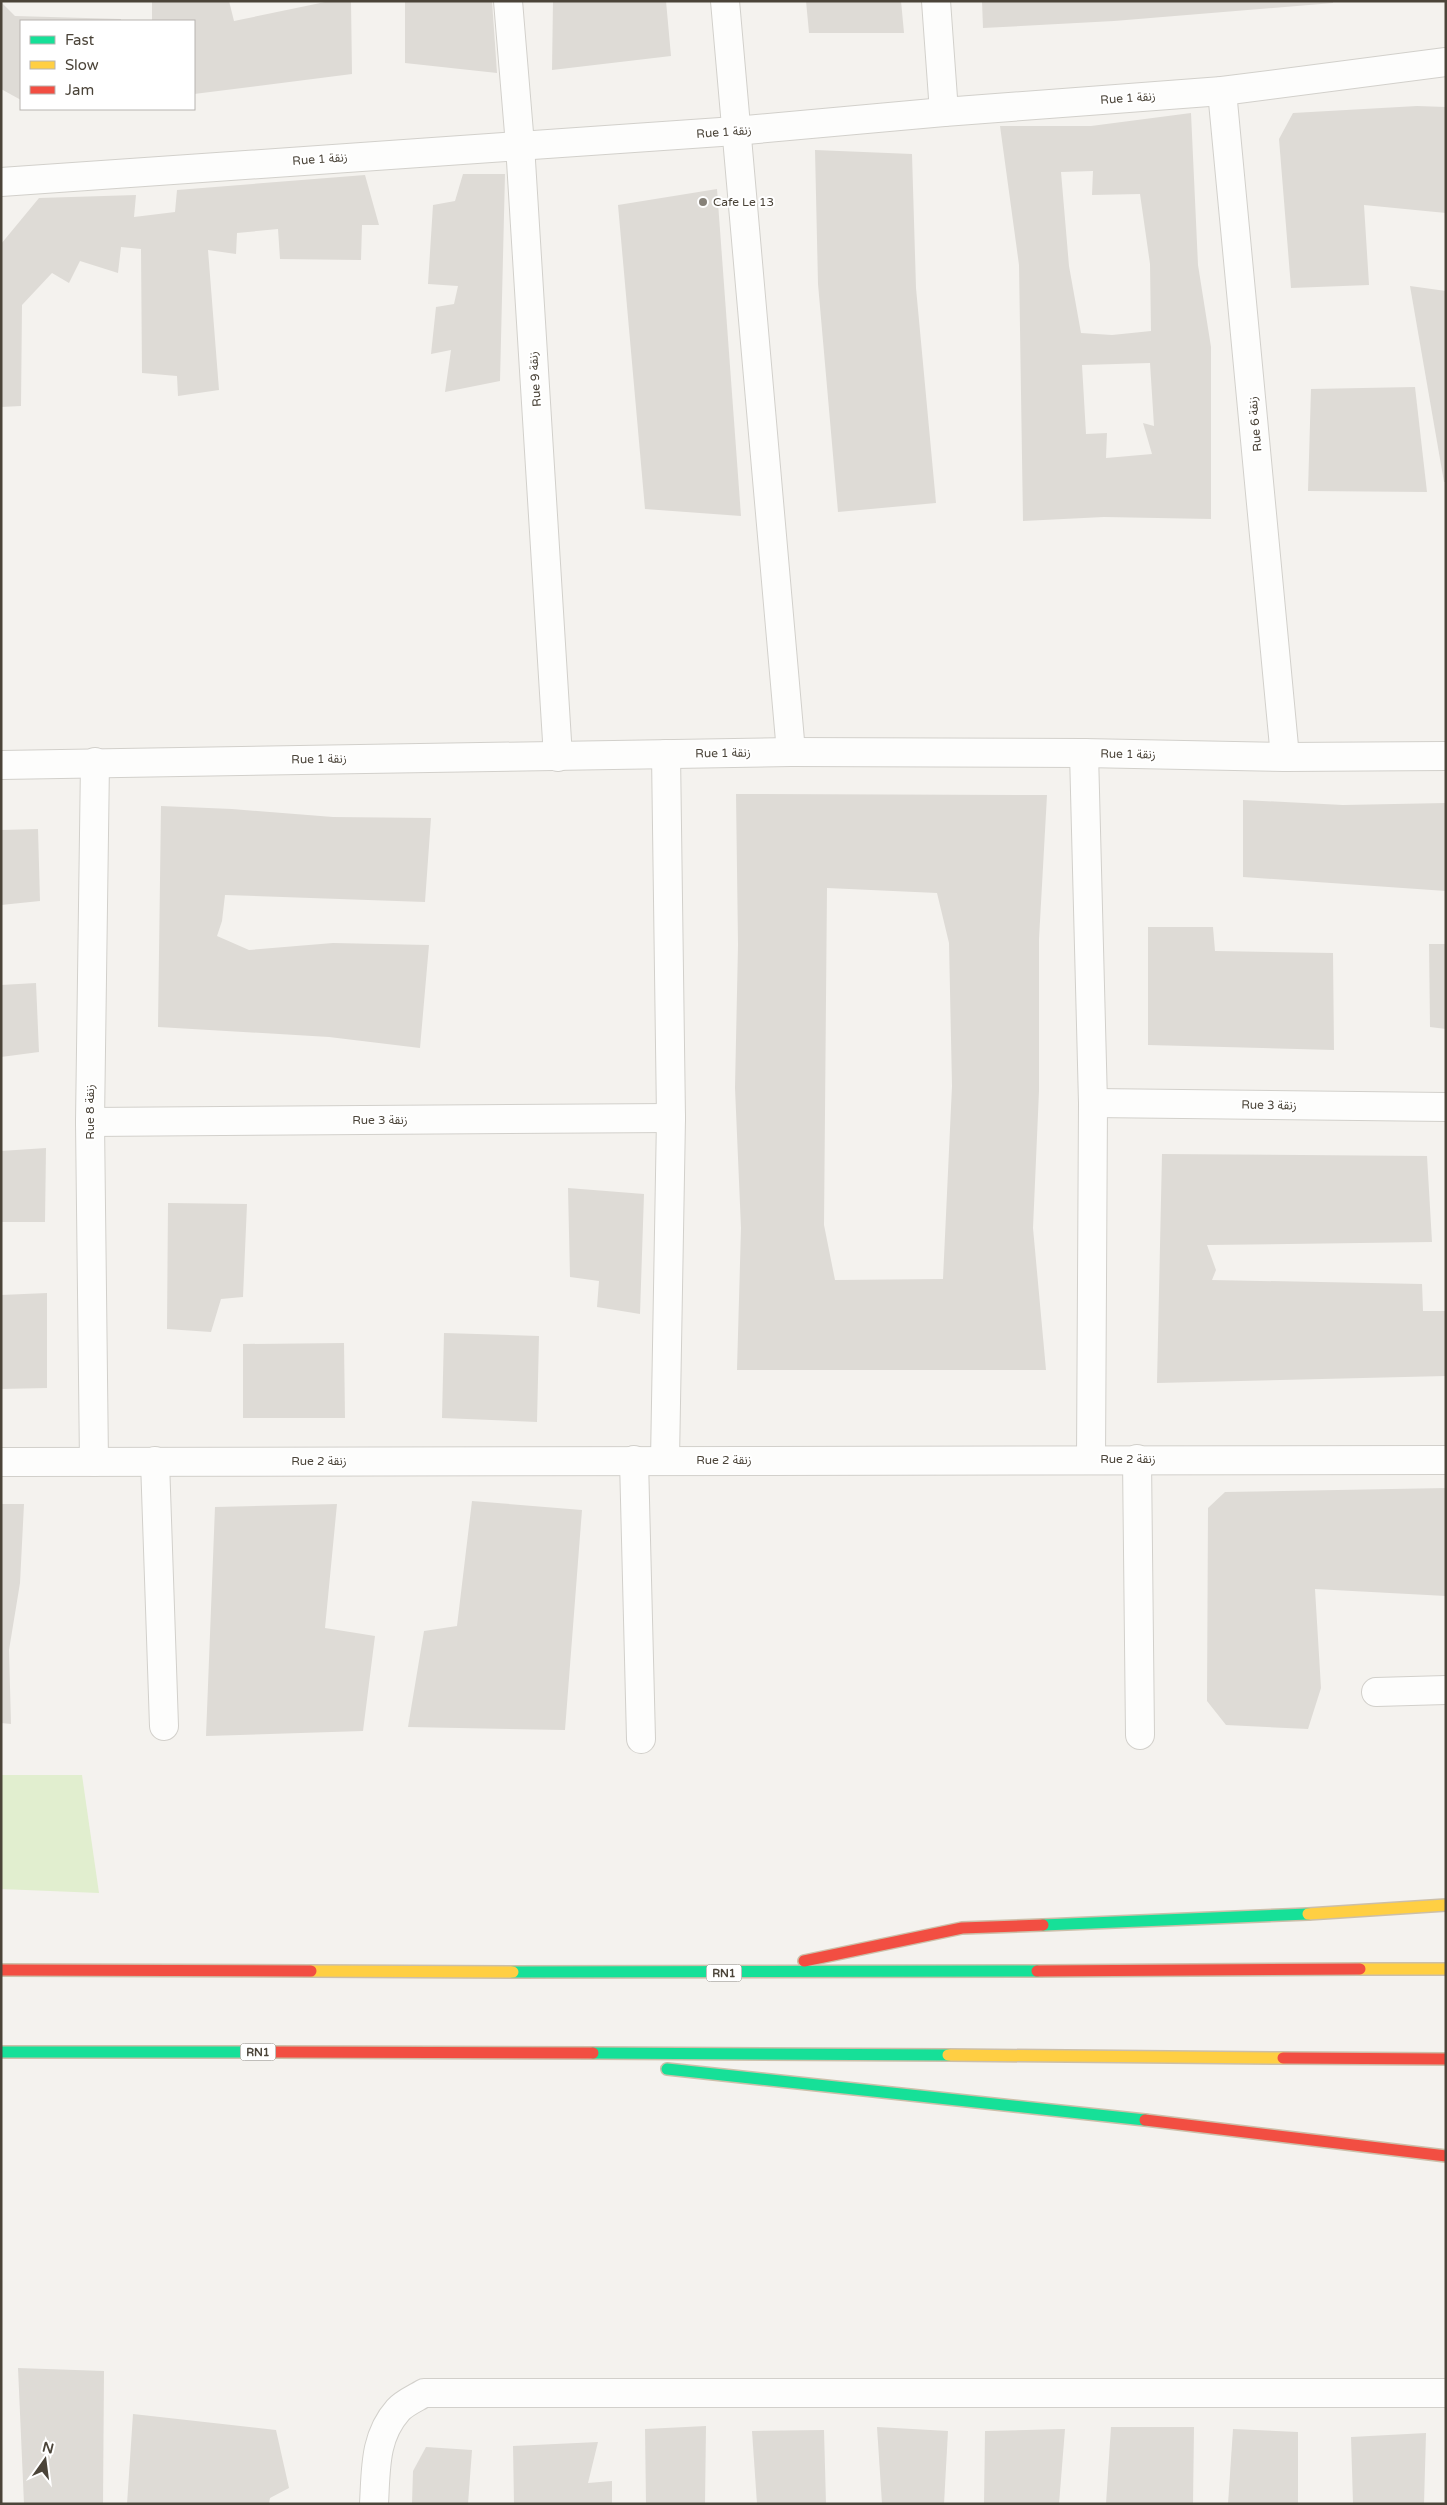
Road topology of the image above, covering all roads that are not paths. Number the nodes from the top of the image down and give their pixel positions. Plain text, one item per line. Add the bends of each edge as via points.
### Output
1 (508, 1) edge
2 (724, 1) edge
3 (936, 1) edge
4 (1446, 62) edge
5 (1222, 91) junction
6 (944, 112) junction
7 (736, 131) junction
8 (520, 145) junction
9 (1, 182) edge
10 (790, 752) junction
11 (1084, 753) junction
12 (666, 754) junction
13 (558, 756) junction
14 (1446, 756) edge
15 (1285, 757) junction
16 (95, 762) junction
17 (1, 765) edge
18 (1093, 1103) junction
19 (1446, 1107) edge
20 (671, 1118) junction
21 (90, 1122) junction
22 (1091, 1459) junction
23 (1137, 1459) junction
24 (634, 1460) junction
25 (664, 1460) junction
26 (1446, 1460) edge
27 (155, 1461) junction
28 (1, 1462) edge
29 (94, 1462) junction
30 (1446, 1690) edge
31 (1376, 1692) dead end
32 (164, 1726) dead end
33 (1140, 1735) dead end
34 (641, 1739) dead end
35 (1446, 1905) edge
36 (1446, 1969) edge
37 (1, 1970) edge
38 (743, 1973) junction
39 (1, 2052) edge
40 (514, 2052) junction
41 (1446, 2059) edge
42 (632, 2065) dead end
43 (652, 2067) dead end
44 (1446, 2156) edge
45 (1446, 2393) edge
46 (374, 2504) edge

1 - 8 street, Rue 9 زنقة
2 - 7 street
3 - 6 street
4 - 5 street, Rue 1 زنقة
5 - 6 street, Rue 1 زنقة
5 - 15 street, Rue 6 زنقة
6 - 7 street, Rue 1 زنقة
7 - 8 street, Rue 1 زنقة
7 - 10 street
8 - 9 street, Rue 1 زنقة
8 - 13 street, Rue 9 زنقة
10 - 11 street, Rue 1 زنقة
10 - 12 street, Rue 1 زنقة
11 - 15 street, Rue 1 زنقة
11 - 18 street
12 - 13 street, Rue 1 زنقة
12 - 20 street
13 - 16 street, Rue 1 زنقة
14 - 15 street, Rue 1 زنقة
16 - 17 street, Rue 1 زنقة
16 - 21 street, Rue 8 زنقة
18 - 19 street, Rue 3 زنقة
18 - 22 street
20 - 21 street, Rue 3 زنقة
20 - 25 street
21 - 29 street, Rue 8 زنقة
22 - 23 street, Rue 2 زنقة
22 - 25 street, Rue 2 زنقة
23 - 26 street, Rue 2 زنقة
23 - 33 street
24 - 25 street, Rue 2 زنقة
24 - 27 street, Rue 2 زنقة
24 - 34 street
27 - 29 street, Rue 2 زنقة
27 - 32 street
28 - 29 street, Rue 2 زنقة
30 - 31 street
35 - 38 highway via 962,1928
36 - 38 highway, RN1
37 - 38 highway, RN1
39 - 40 highway, RN1
40 - 41 highway, RN1
40 - 42 highway
43 - 44 highway via 1224,2128
45 - 46 street via 424,2393 399,2409 386,2427 378,2449

